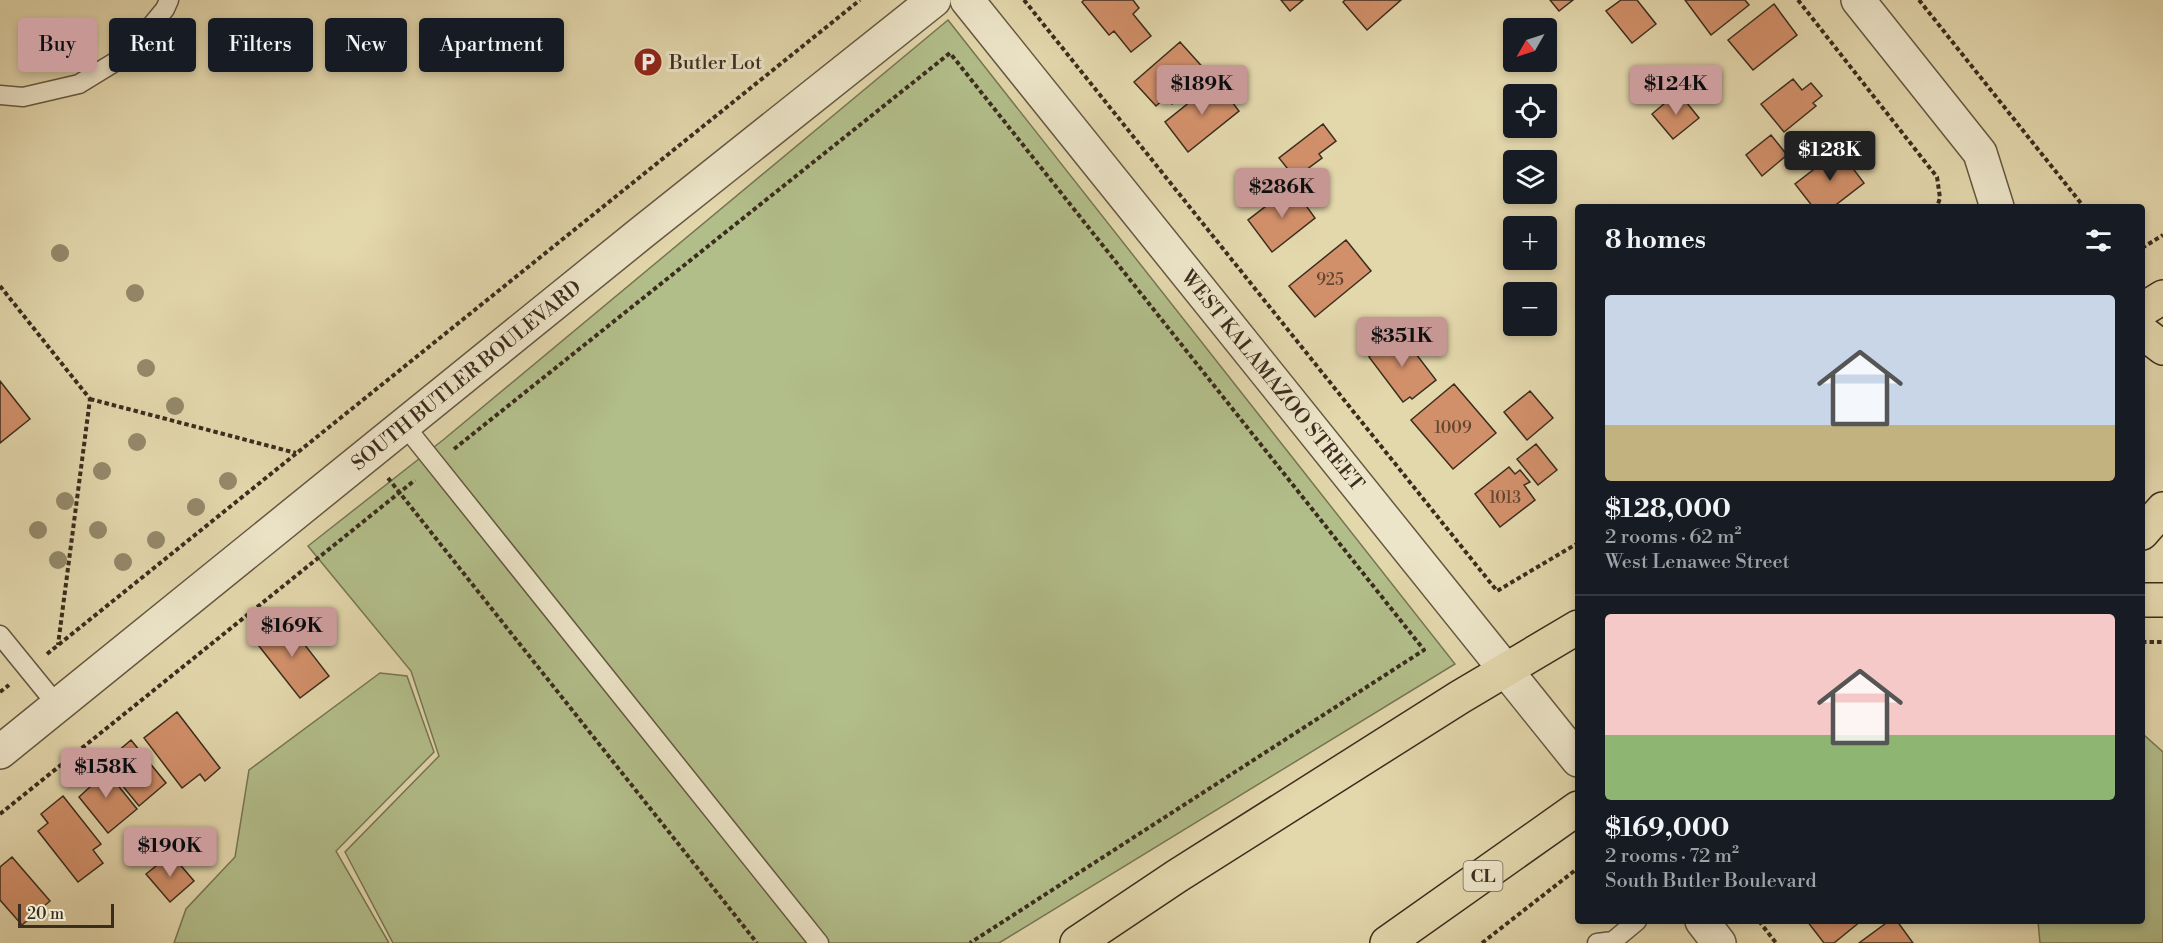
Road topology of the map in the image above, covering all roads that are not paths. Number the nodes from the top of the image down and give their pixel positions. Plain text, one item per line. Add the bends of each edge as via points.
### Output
1 (169, 0) edge
2 (934, 0) edge
3 (967, 0) edge
4 (1858, 0) edge
5 (0, 95) edge
6 (1996, 204) edge
7 (2163, 297) edge
8 (2145, 307) edge
9 (2145, 334) edge
10 (2163, 348) edge
11 (405, 426) junction
12 (2163, 509) edge
13 (2145, 530) edge
14 (2145, 600) edge
15 (2163, 600) edge
16 (1575, 629) edge
17 (0, 635) edge
18 (1505, 669) junction
19 (57, 705) junction
20 (0, 752) edge
21 (1575, 756) edge
22 (1575, 810) edge
23 (1177, 876) junction
24 (1633, 924) edge
25 (1704, 924) edge
26 (819, 943) edge
27 (1077, 943) edge
28 (1113, 943) edge
29 (1388, 943) edge
30 (1598, 943) edge
31 (1719, 943) edge

1 - 5 lane via 128,54 79,84 23,97
2 - 11 street, SOUTH BUTLER BOULEVARD
3 - 18 street, WEST KALAMAZOO STREET
4 - 6 street via 1980,153
7 - 8 main road
9 - 10 main road
11 - 19 street, SOUTH BUTLER BOULEVARD
11 - 26 lane
12 - 13 main road
14 - 15 main road
16 - 18 main road
17 - 19 lane
18 - 21 street, WEST KALAMAZOO STREET
18 - 23 main road
19 - 20 street, SOUTH BUTLER BOULEVARD
22 - 29 main road, CL
23 - 27 main road
23 - 28 main road
24 - 30 lane via 1613,941
25 - 31 street

